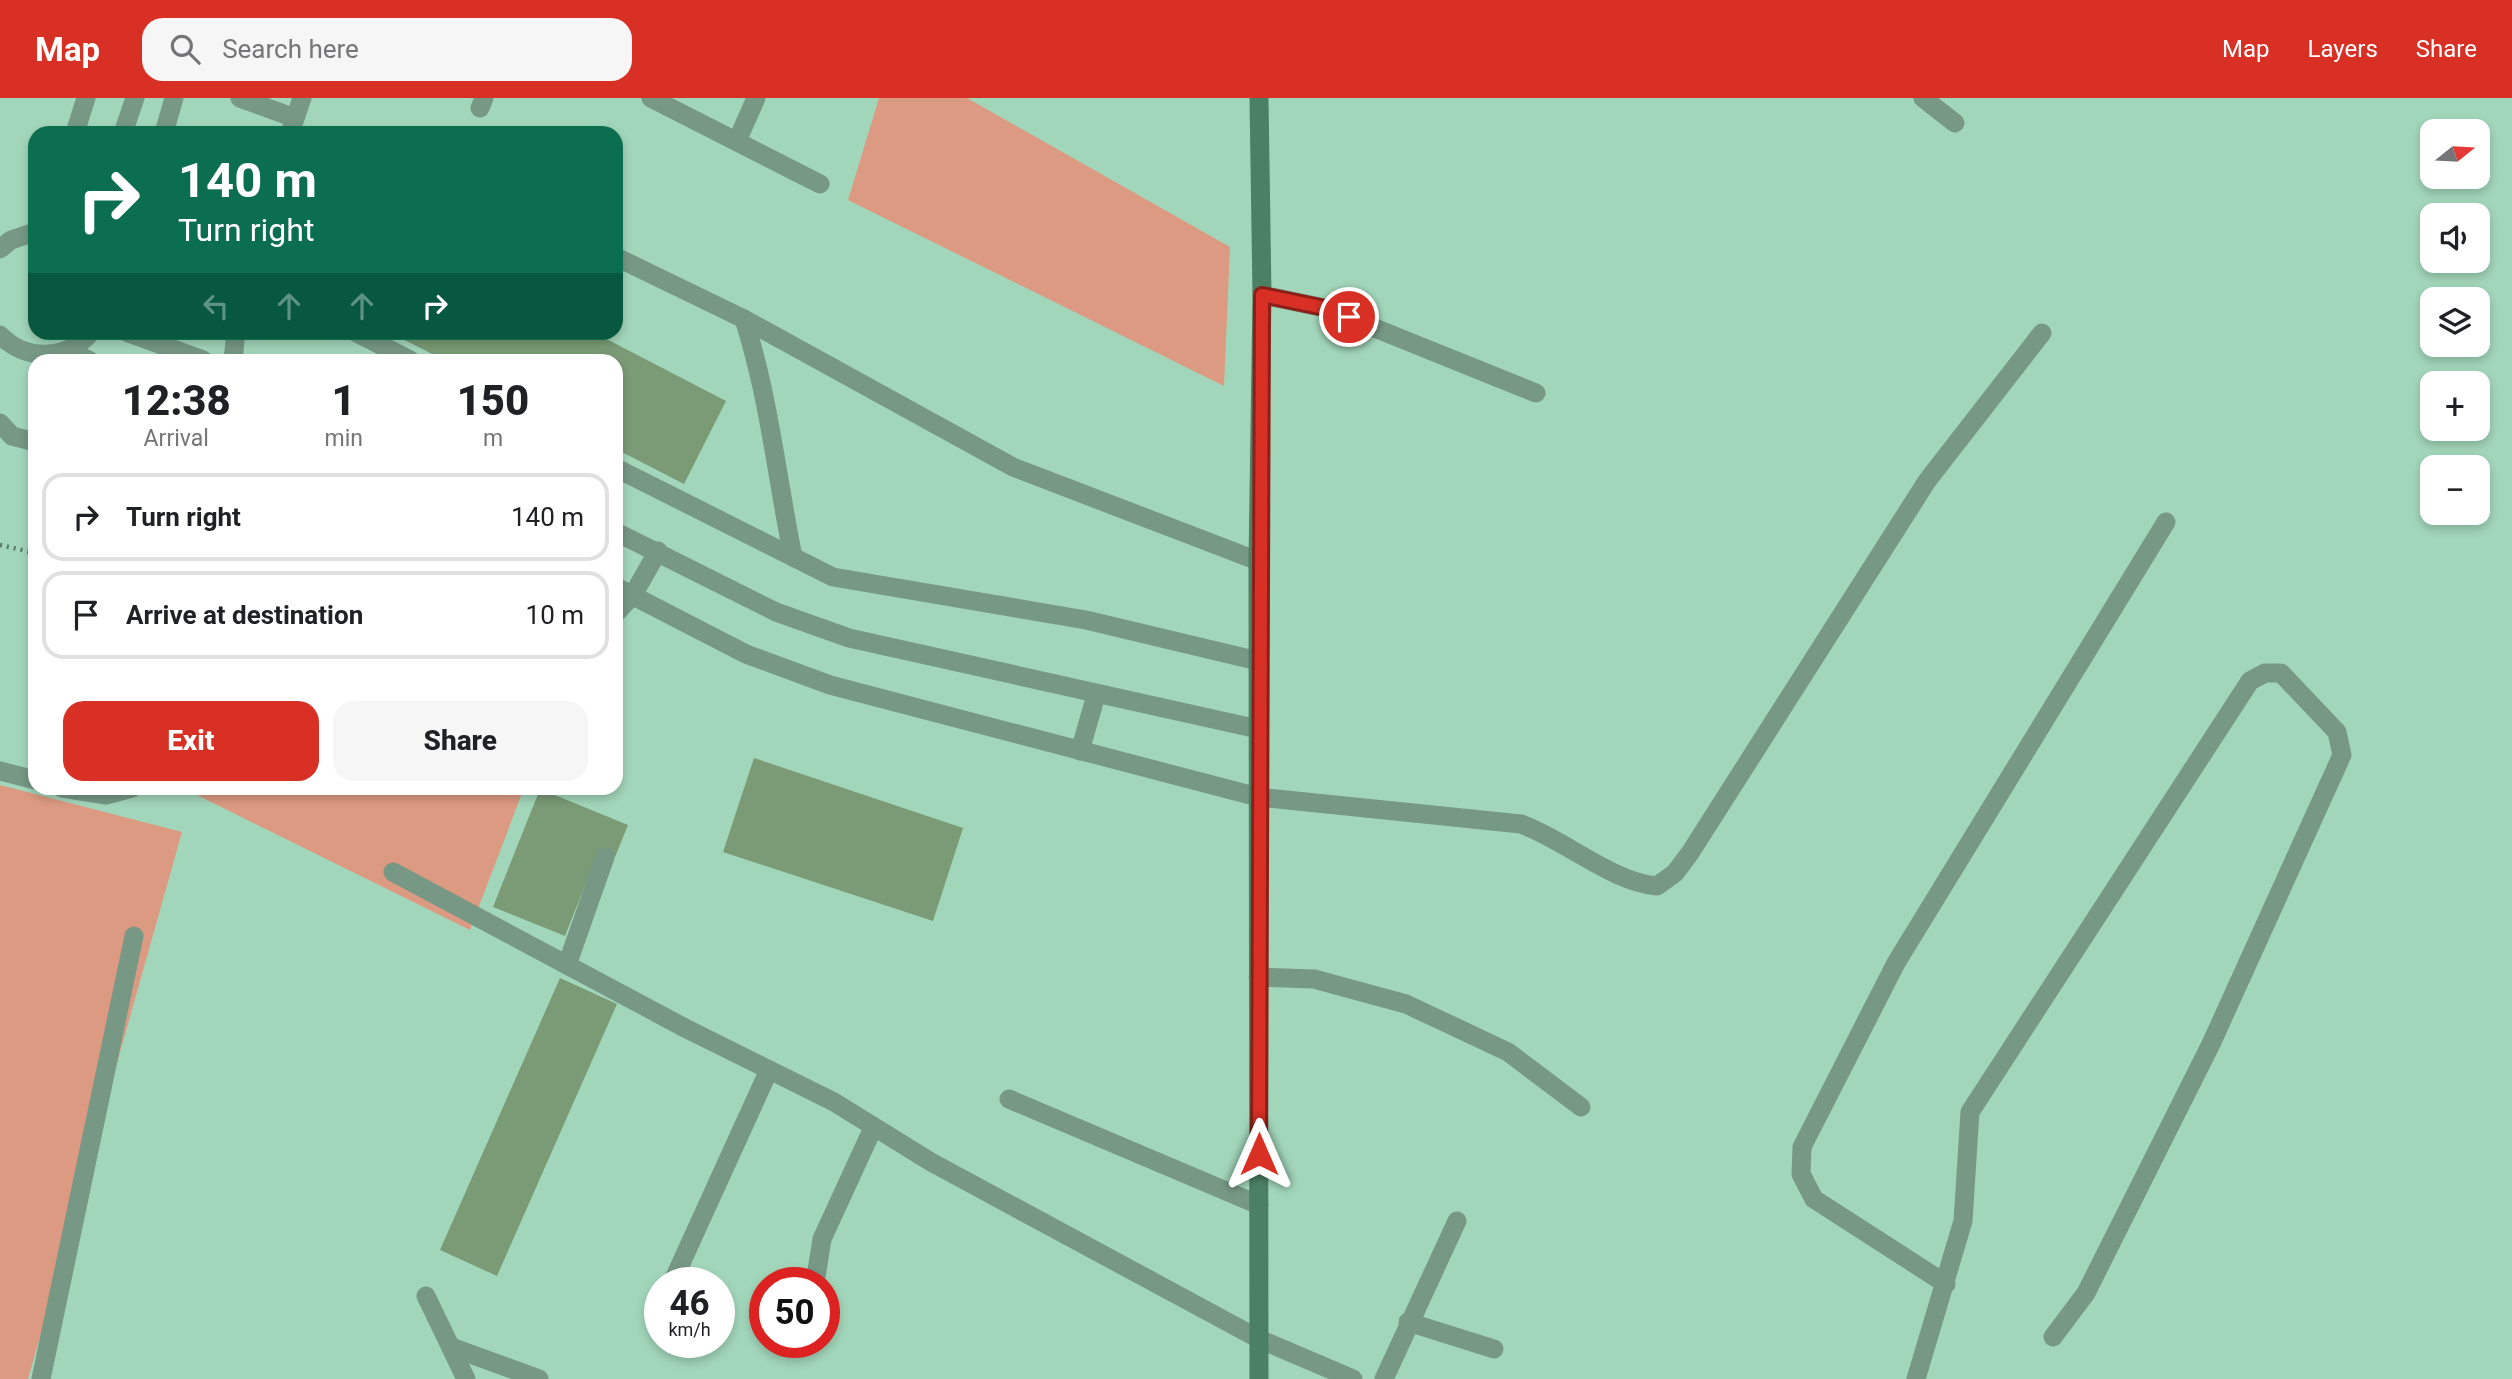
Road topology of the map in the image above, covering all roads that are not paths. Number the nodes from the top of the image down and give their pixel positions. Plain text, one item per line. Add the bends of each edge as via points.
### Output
1 (86, 98) edge
2 (135, 98) edge
3 (174, 98) edge
4 (240, 98) edge
5 (302, 98) edge
6 (651, 98) edge
7 (756, 98) edge
8 (1259, 98) edge
9 (1923, 98) edge
10 (1955, 123) dead end
11 (77, 126) edge
12 (125, 126) edge
13 (166, 126) edge
14 (293, 126) edge
15 (737, 141) junction
16 (820, 184) dead end
17 (28, 234) edge
18 (0, 249) edge
19 (623, 260) edge
20 (1262, 295) junction
21 (744, 320) junction
22 (2042, 333) dead end
23 (0, 335) edge
24 (81, 340) edge
25 (148, 340) edge
26 (371, 340) edge
27 (67, 351) junction
28 (36, 354) edge
29 (52, 354) edge
30 (74, 354) edge
31 (186, 354) edge
32 (399, 354) edge
33 (1536, 393) dead end
34 (0, 423) edge
35 (28, 440) edge
36 (623, 472) edge
37 (2165, 522) dead end
38 (623, 535) edge
39 (658, 551) junction
40 (793, 557) junction
41 (1258, 561) junction
42 (625, 591) edge
43 (1258, 662) junction
44 (1096, 695) junction
45 (1258, 729) junction
46 (1080, 751) junction
47 (0, 771) edge
48 (28, 778) edge
49 (1258, 797) junction
50 (605, 856) dead end
51 (393, 872) dead end
52 (134, 936) dead end
53 (567, 965) junction
54 (1258, 976) junction
55 (769, 1070) junction
56 (1009, 1099) dead end
57 (1581, 1107) dead end
58 (873, 1128) junction
59 (1259, 1205) junction
60 (1457, 1221) dead end
61 (680, 1267) edge
62 (818, 1267) edge
63 (1946, 1284) junction
64 (426, 1296) dead end
65 (1408, 1322) junction
66 (2053, 1337) dead end
67 (1259, 1339) junction
68 (451, 1347) junction
69 (1494, 1349) dead end
70 (41, 1379) edge
71 (466, 1379) edge
72 (539, 1379) edge
73 (1259, 1379) edge
74 (1353, 1379) edge
75 (1384, 1379) edge
76 (1916, 1379) edge

1 - 11 street
2 - 12 street
3 - 13 street
4 - 14 street
5 - 14 street
6 - 15 street
7 - 15 street
8 - 20 main road
9 - 10 street
15 - 16 street
17 - 18 street
19 - 21 street
20 - 33 street via 1325,308
20 - 41 main road
21 - 40 street via 769,415
21 - 41 street via 1013,467
22 - 49 street via 1927,481 1690,853 1675,873 1657,886 1639,884 1521,824
23 - 28 street via 26,353
24 - 27 street
25 - 31 street
26 - 32 street
27 - 29 street
27 - 30 street
34 - 35 street via 12,436
36 - 40 street
37 - 63 street via 1896,963 1802,1147 1801,1174 1814,1199
38 - 39 street
39 - 42 street
39 - 44 street via 776,612 849,638
40 - 43 street via 833,577 1086,620
41 - 43 main road
42 - 46 street via 746,654 830,685
43 - 45 main road
44 - 45 street
44 - 46 street
45 - 49 main road
46 - 49 street
47 - 48 street
49 - 54 main road
50 - 53 street
51 - 53 street
52 - 70 street
53 - 55 street
54 - 57 street via 1314,979 1406,1004 1508,1052
54 - 59 main road
55 - 58 street via 834,1102
55 - 61 street
56 - 59 street
58 - 62 street via 822,1239
58 - 67 street
59 - 67 main road
60 - 65 street
63 - 66 street via 1963,1221 1970,1112 2249,681 2265,673 2281,673 2337,732 2342,755 2211,1044 2086,1293
63 - 76 street
64 - 68 street
65 - 69 street
65 - 75 street
67 - 73 main road
67 - 74 street
68 - 71 street
68 - 72 street

